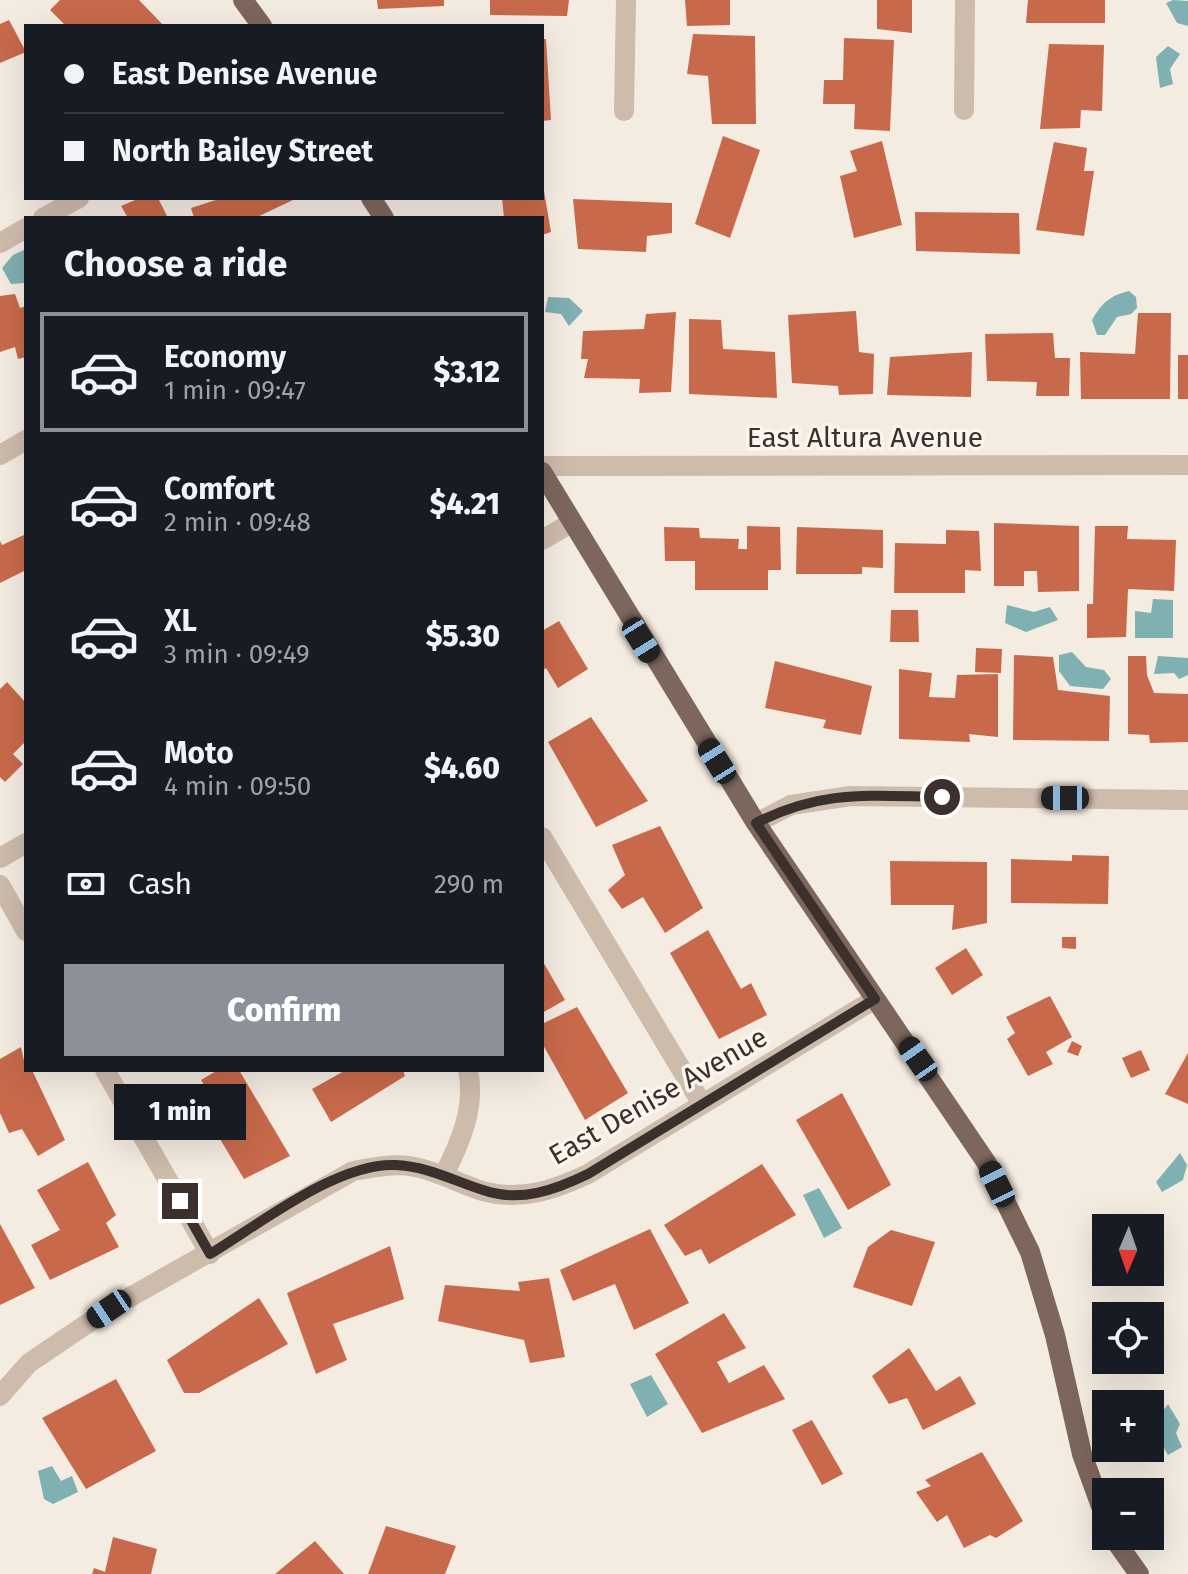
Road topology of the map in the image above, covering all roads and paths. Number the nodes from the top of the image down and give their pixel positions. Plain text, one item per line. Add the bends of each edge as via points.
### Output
1 (243, 0) edge
2 (626, 0) edge
3 (965, 0) edge
4 (261, 24) edge
5 (964, 110) dead end
6 (624, 111) dead end
7 (75, 200) edge
8 (47, 216) edge
9 (24, 229) edge
10 (0, 243) edge
11 (24, 441) edge
12 (0, 455) edge
13 (1188, 465) edge
14 (544, 466) edge
15 (544, 476) edge
16 (571, 523) junction
17 (544, 539) edge
18 (1188, 800) edge
19 (756, 823) junction
20 (544, 840) edge
21 (24, 844) edge
22 (0, 858) edge
23 (0, 885) edge
24 (24, 927) edge
25 (875, 999) junction
26 (106, 1072) edge
27 (468, 1072) edge
28 (702, 1104) junction
29 (444, 1175) junction
30 (210, 1254) junction
31 (0, 1396) edge
32 (1092, 1482) edge
33 (1122, 1550) edge
34 (1139, 1574) edge

1 - 4 main road
2 - 6 street
3 - 5 street
7 - 8 street
9 - 10 street
11 - 12 street
13 - 14 street, East Altura Avenue
15 - 16 main road
16 - 17 street
16 - 19 main road
18 - 19 street via 850,796 791,805
19 - 25 main road
20 - 28 street
21 - 22 street
23 - 24 street
25 - 28 street, East Denise Avenue
25 - 32 main road via 986,1162 1030,1252
26 - 30 street
27 - 29 street via 464,1131
28 - 29 street, East Denise Avenue via 556,1189 519,1196 486,1192
29 - 30 street, East Denise Avenue via 393,1165 353,1171
30 - 31 street, East Denise Avenue via 109,1309 40,1355
33 - 34 main road

